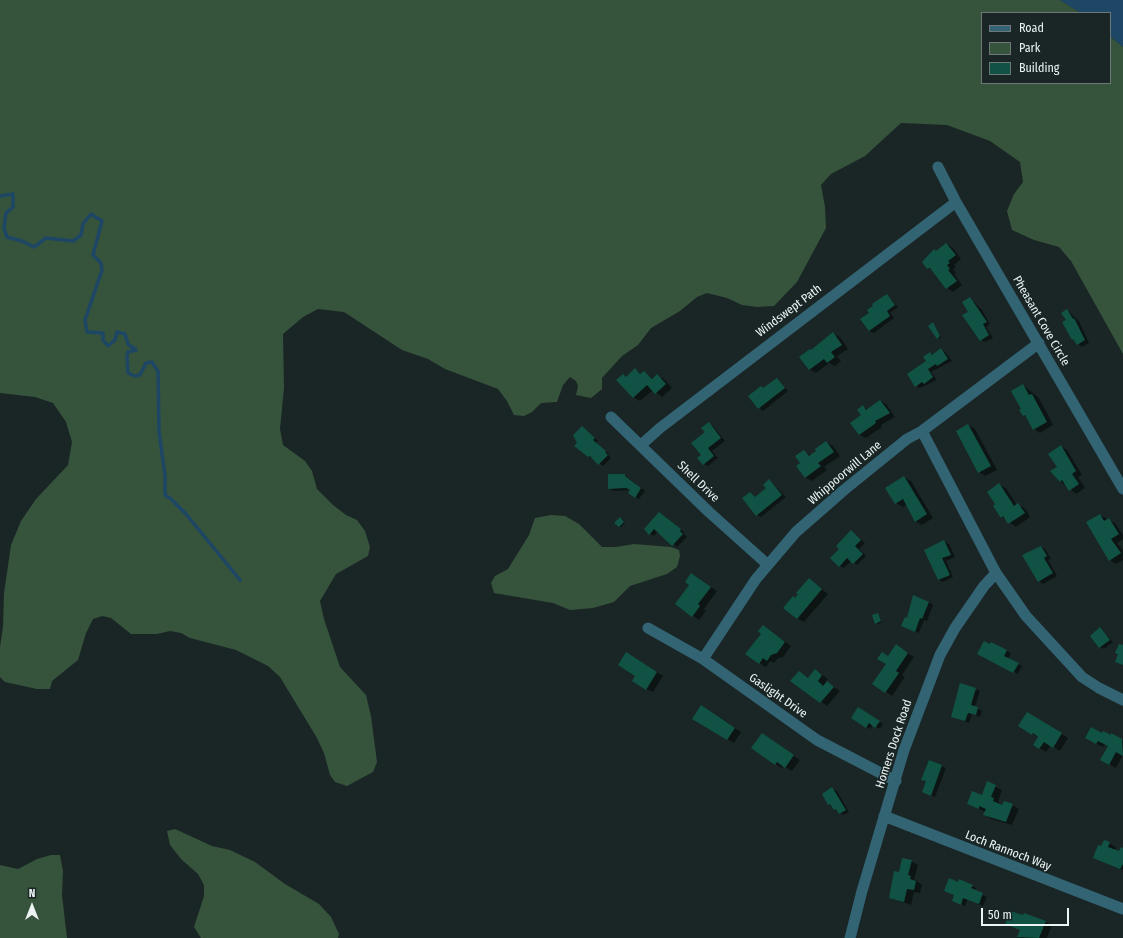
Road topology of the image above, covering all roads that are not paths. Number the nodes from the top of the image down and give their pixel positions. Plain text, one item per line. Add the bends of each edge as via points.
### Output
1 (938, 167) dead end
2 (956, 202) junction
3 (1039, 343) junction
4 (611, 417) dead end
5 (922, 431) junction
6 (641, 445) junction
7 (1123, 489) edge
8 (767, 564) junction
9 (996, 573) junction
10 (648, 628) dead end
11 (703, 659) junction
12 (1123, 700) edge
13 (896, 781) junction
14 (884, 816) junction
15 (1123, 909) edge
16 (850, 938) edge

1 - 2 street, Pheasant Cove Circle
2 - 3 street, Pheasant Cove Circle
2 - 6 street, Windswept Path via 665,423
3 - 5 street, Whippoorwill Lane
3 - 7 street, Pheasant Cove Circle
4 - 6 street, Shell Drive
5 - 8 street, Whippoorwill Lane via 907,439 844,490 796,532
5 - 9 street
6 - 8 street, Shell Drive via 709,512
8 - 11 street, Whippoorwill Lane
9 - 12 street via 1026,616 1069,665 1093,684
9 - 13 street, Homers Dock Road via 955,628 940,655 904,750
10 - 11 street, Gaslight Drive
11 - 13 street, Gaslight Drive via 817,740
13 - 14 street, Homers Dock Road
14 - 15 street, Loch Rannoch Way
14 - 16 street, Homers Dock Road

